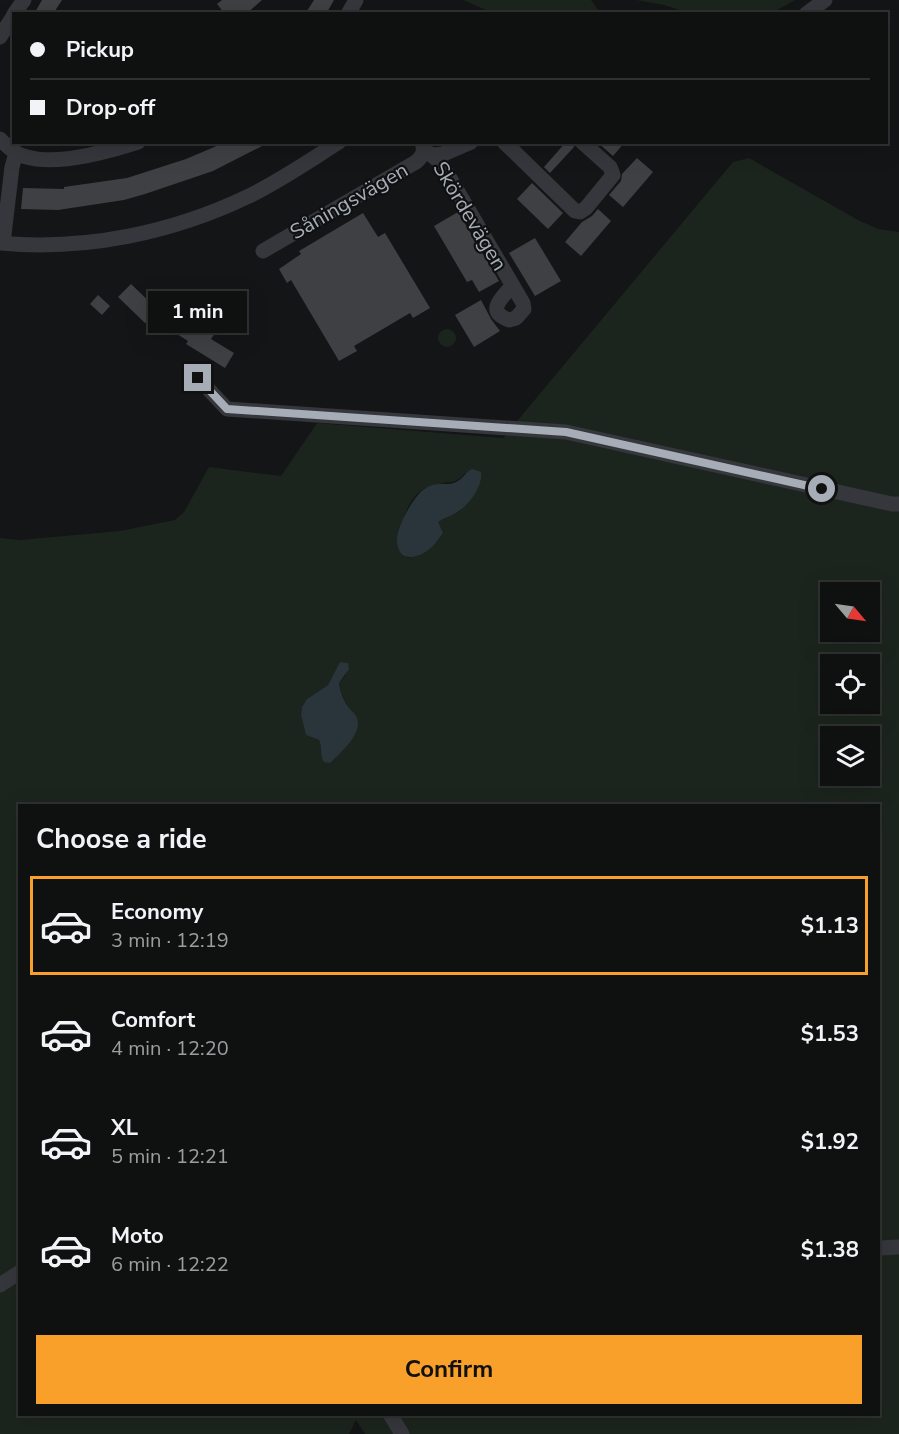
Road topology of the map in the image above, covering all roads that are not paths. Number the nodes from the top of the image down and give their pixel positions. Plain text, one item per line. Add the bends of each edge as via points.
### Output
1 (825, 0) edge
2 (809, 12) edge
3 (12, 17) edge
4 (0, 36) edge
5 (0, 139) edge
6 (129, 144) edge
7 (336, 144) edge
8 (466, 144) edge
9 (506, 144) edge
10 (584, 144) edge
11 (426, 149) edge
12 (16, 153) junction
13 (1, 243) edge
14 (263, 251) dead end
15 (512, 286) dead end
16 (198, 378) dead end
17 (899, 504) edge
18 (899, 1247) edge
19 (880, 1248) edge
20 (18, 1273) edge
21 (0, 1285) edge
22 (391, 1416) edge
23 (402, 1434) edge

1 - 2 street
3 - 4 street
5 - 12 street
6 - 12 street via 66,158 35,158
7 - 13 street via 250,196 187,221 84,243
8 - 11 street via 443,154
9 - 10 street via 580,212 613,175 610,167
11 - 14 street, Såningsvägen via 416,162
11 - 15 street, Skördevägen via 441,163
12 - 13 street
16 - 17 street via 227,409 566,432
18 - 19 street
20 - 21 street
22 - 23 street

